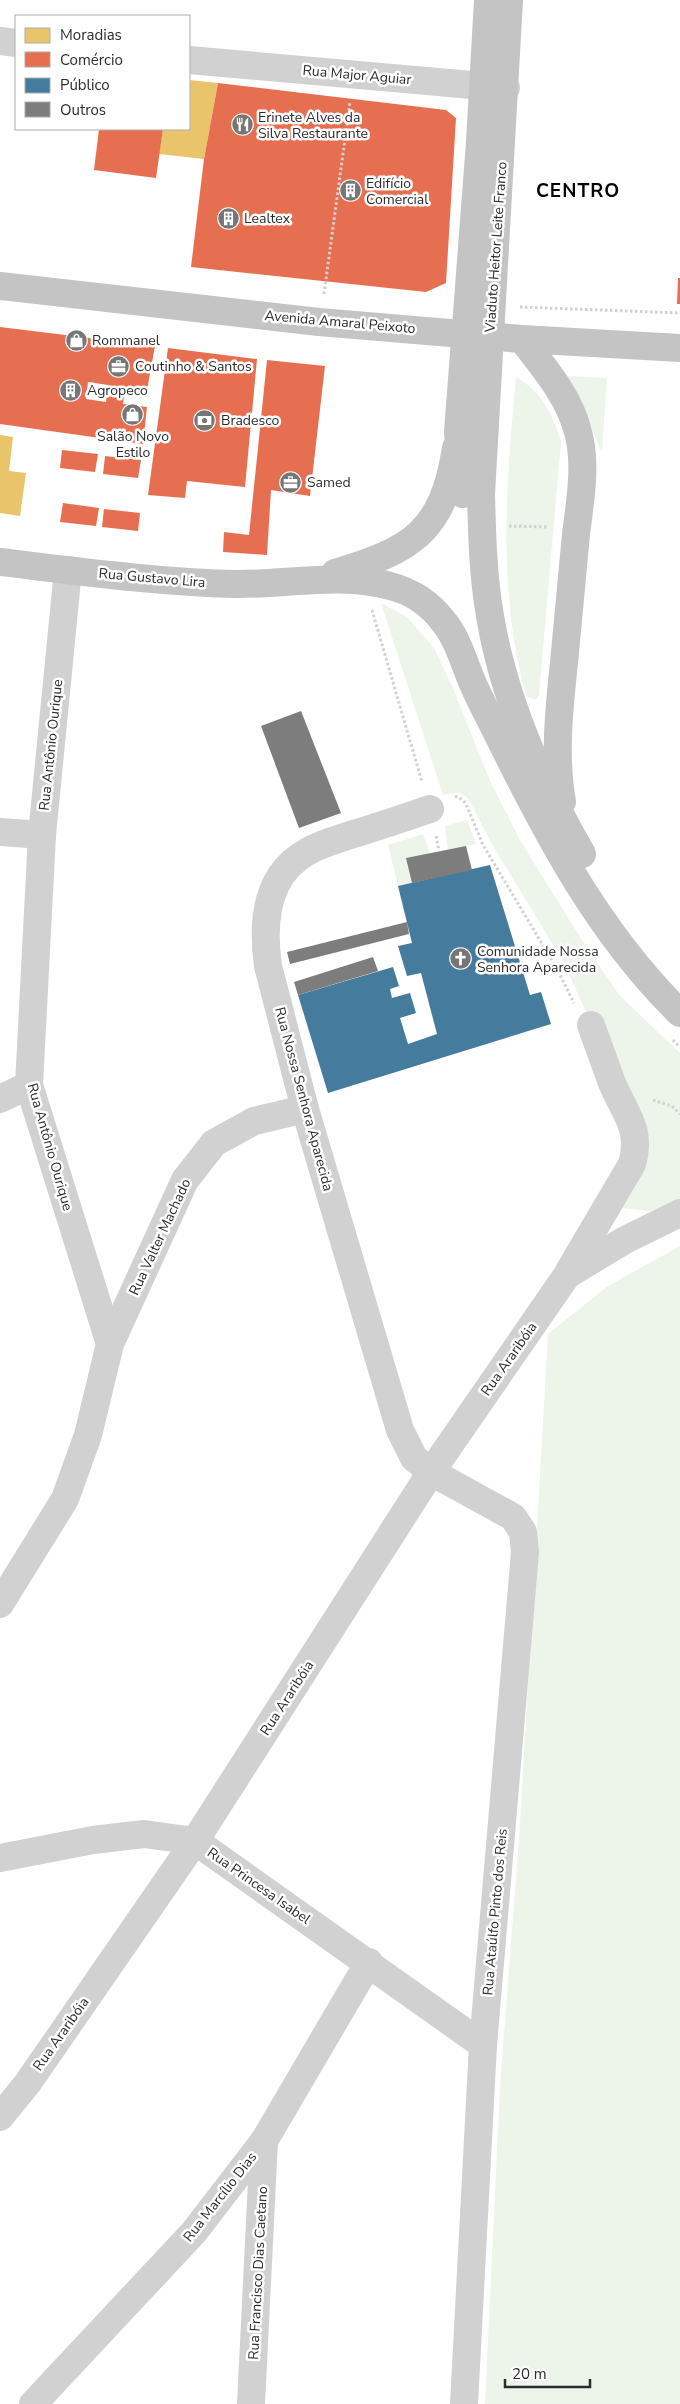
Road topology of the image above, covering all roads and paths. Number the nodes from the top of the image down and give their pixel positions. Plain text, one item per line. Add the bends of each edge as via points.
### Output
1 (488, 0) edge
2 (509, 0) edge
3 (0, 41) edge
4 (15, 43) edge
5 (190, 60) edge
6 (353, 74) junction
7 (0, 286) edge
8 (319, 322) junction
9 (510, 337) junction
10 (680, 348) edge
11 (463, 494) junction
12 (500, 525) dead end
13 (557, 528) dead end
14 (0, 562) edge
15 (68, 570) junction
16 (305, 582) junction
17 (372, 608) dead end
18 (519, 778) junction
19 (432, 819) junction
20 (568, 831) junction
21 (0, 832) edge
22 (42, 835) junction
23 (439, 851) dead end
24 (680, 989) edge
25 (680, 1013) edge
26 (591, 1025) joint
27 (29, 1085) junction
28 (0, 1099) edge
29 (305, 1109) junction
30 (680, 1213) edge
31 (567, 1275) junction
32 (110, 1344) junction
33 (431, 1472) junction
34 (0, 1604) edge
35 (195, 1841) junction
36 (0, 1858) edge
37 (369, 1962) junction
38 (483, 2046) junction
39 (0, 2117) edge
40 (264, 2141) junction
41 (37, 2402) edge
42 (251, 2404) edge
43 (464, 2404) edge

1 - 11 main road, bridge via 458,432
2 - 11 main road, Viaduto Heitor Leite Franco, bridge
3 - 4 street
5 - 6 street, Rua Major Aguiar
6 - 8 path
6 - 9 street, Rua Major Aguiar via 508,88 513,96
7 - 8 main road, Avenida Amaral Peixoto
8 - 9 main road, Avenida Amaral Peixoto
9 - 10 main road, Avenida Amaral Peixoto
9 - 20 main road via 558,388 571,410 579,434 579,508 558,729 558,775
11 - 16 main road via 440,507 428,524 399,550
11 - 18 main road via 472,621
11 - 20 main road via 502,668 534,760
12 - 13 path
14 - 15 main road, Rua Gustavo Lira
15 - 16 main road, Rua Gustavo Lira via 213,583
15 - 22 street, Rua Antônio Ourique
16 - 18 main road, Rua Gustavo Lira via 363,581 391,586 406,591 434,610 454,638
17 - 19 path
18 - 25 main road via 581,889 641,974
19 - 23 path
19 - 26 path via 450,797 463,800 483,845 556,967 580,1015
19 - 29 street, Rua Nossa Senhora Aparecida via 307,852 284,870 274,884 267,911 265,944 268,966
20 - 24 main road via 629,929
21 - 22 street
22 - 27 street, Rua Antônio Ourique
26 - 31 street, Rua Araribóia via 616,1092 633,1125 636,1145 632,1164
27 - 28 street
27 - 32 street, Rua Antônio Ourique
29 - 32 street, Rua Valter Machado via 254,1121 214,1143 184,1180
29 - 33 street, Rua Nossa Senhora Aparecida via 400,1430 414,1458
30 - 31 street, Rua Araribóia via 625,1240
31 - 33 street, Rua Araribóia
32 - 34 street via 88,1436 65,1499
33 - 35 street, Rua Araribóia
33 - 38 street, Rua Ataúlfo Pinto dos Reis via 512,1517 523,1532 525,1552
35 - 36 street, Rua Princesa Isabel via 144,1834
35 - 37 street, Rua Princesa Isabel
35 - 39 street, Rua Araribóia via 27,2084
37 - 38 street, Rua Princesa Isabel
37 - 40 street, Rua Marcílio Dias
38 - 43 street, Rua Ataúlfo Pinto dos Reis
40 - 41 street, Rua Marcílio Dias via 194,2232
40 - 42 street, Rua Francisco Dias Caetano

